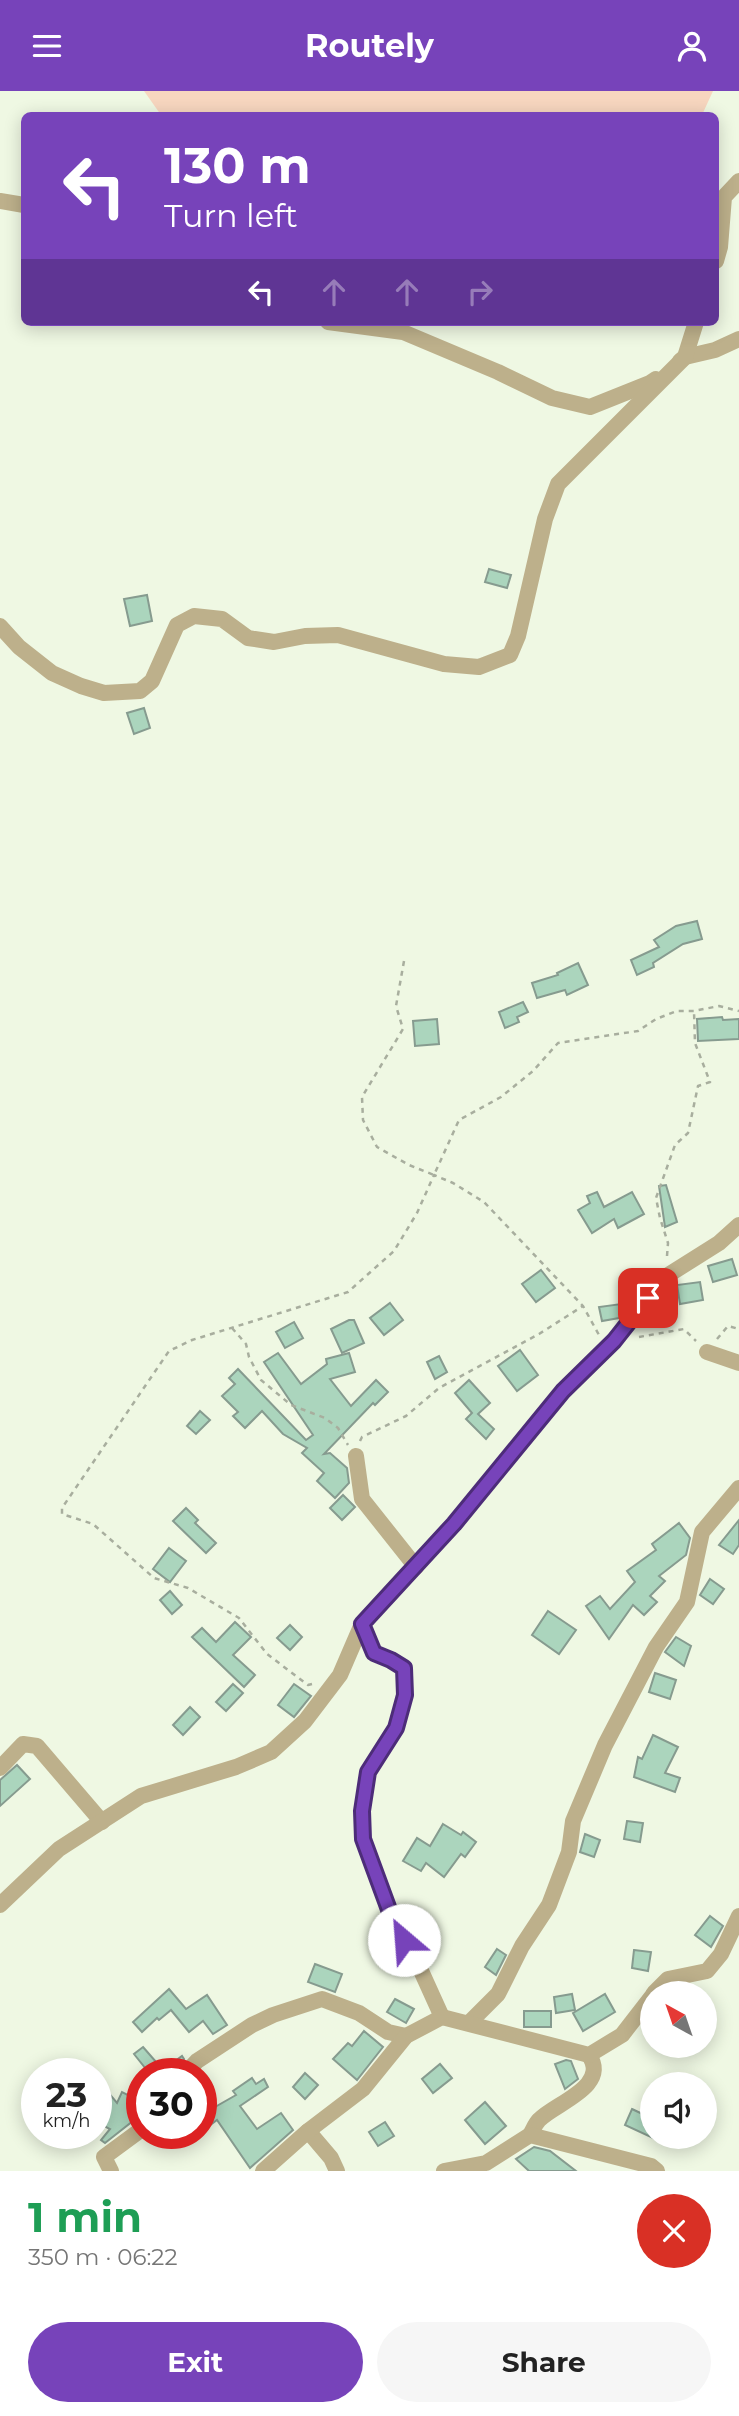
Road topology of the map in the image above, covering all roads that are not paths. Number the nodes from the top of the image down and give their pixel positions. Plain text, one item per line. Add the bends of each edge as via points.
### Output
1 (739, 181) edge
2 (0, 201) edge
3 (21, 204) edge
4 (719, 250) edge
5 (358, 326) edge
6 (695, 326) edge
7 (739, 339) edge
8 (685, 357) junction
9 (0, 627) edge
10 (739, 1225) edge
11 (707, 1352) road end
12 (739, 1363) edge
13 (356, 1456) road end
14 (739, 1489) edge
15 (416, 1567) junction
16 (362, 1624) junction
17 (0, 1768) edge
18 (102, 1822) junction
19 (0, 1905) edge
20 (739, 1916) edge
21 (666, 1981) edge
22 (640, 2012) edge
23 (442, 2017) junction
24 (469, 2022) junction
25 (406, 2036) junction
26 (589, 2055) junction
27 (202, 2058) edge
28 (308, 2131) junction
29 (530, 2135) junction
30 (126, 2141) edge
31 (483, 2167) edge
32 (111, 2171) edge
33 (263, 2171) edge
34 (337, 2171) edge
35 (444, 2171) edge
36 (657, 2171) edge

1 - 4 street via 724,197
2 - 3 street
5 - 8 street via 404,332 551,398 590,407 650,383
6 - 8 street
7 - 8 street
8 - 9 street via 558,484 510,655 479,667 444,664 338,635 274,642 248,638 222,619 194,616 177,625 152,681 141,691 104,693 52,673
10 - 15 street via 665,1277
11 - 12 street
13 - 15 street via 362,1499
14 - 24 street via 702,1532 687,1602 656,1647 605,1745 573,1821 569,1852 549,1905 498,1994
15 - 16 street
16 - 18 street via 340,1675 305,1721 271,1752 141,1796
16 - 23 street via 374,1653 404,1668 405,1695 396,1728 368,1772 363,1839 395,1926 413,1953
17 - 18 street via 23,1744 37,1747
18 - 19 street via 59,1849
20 - 21 street via 721,1954 707,1971
22 - 26 street via 622,2035
23 - 24 street
23 - 25 street
24 - 26 street
25 - 27 street via 388,2032 359,2013 322,1999 252,2025
25 - 28 street via 363,2089
26 - 29 street via 592,2080 581,2093 537,2121
28 - 33 street
28 - 34 street
29 - 31 street
29 - 36 street
30 - 32 street via 104,2158
31 - 35 street

